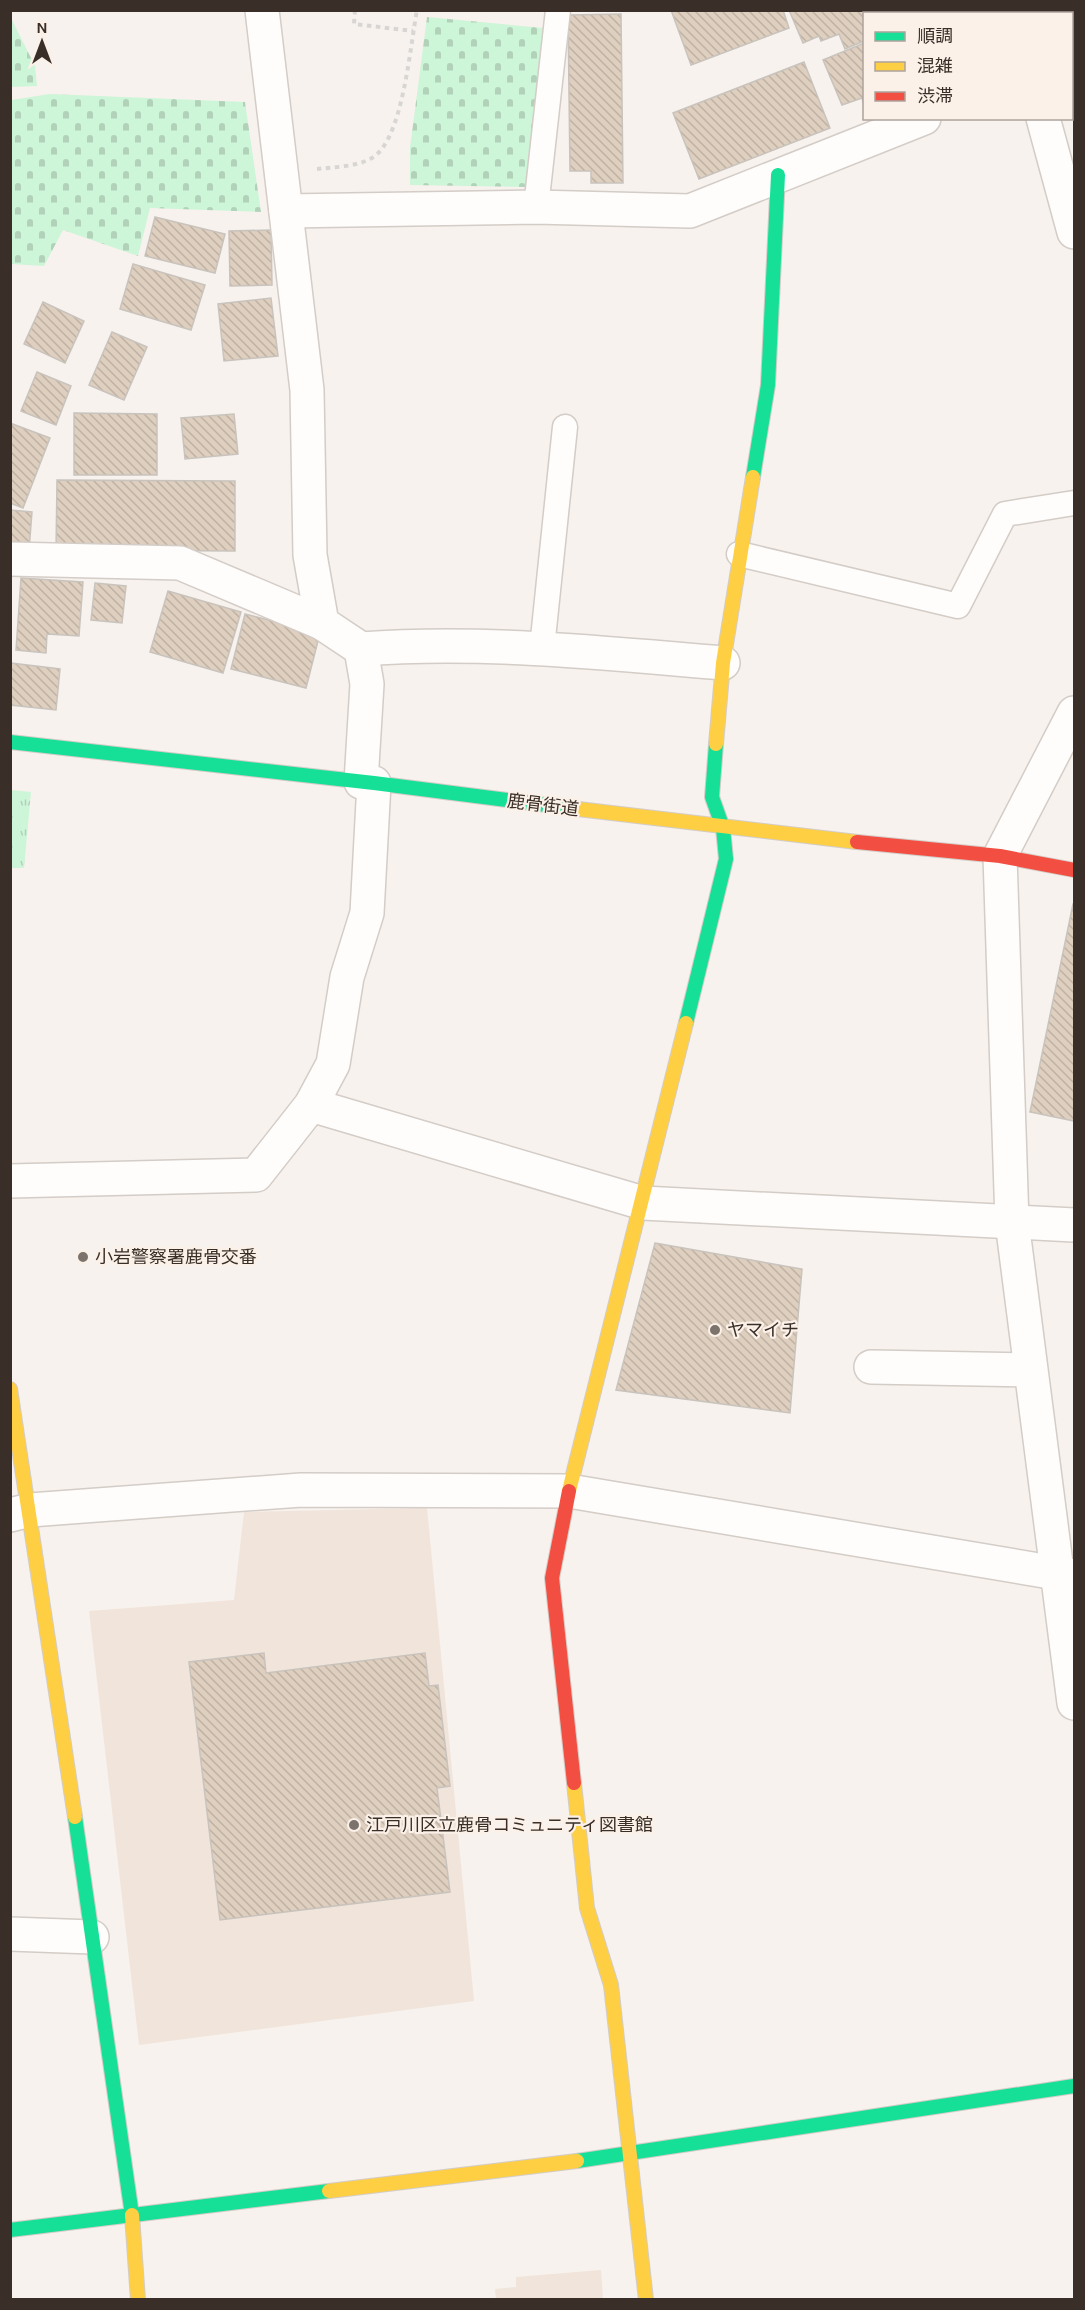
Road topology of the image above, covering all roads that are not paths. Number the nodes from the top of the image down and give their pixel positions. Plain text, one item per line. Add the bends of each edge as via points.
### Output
1 (262, 10) edge
2 (558, 10) edge
3 (919, 120) edge
4 (1043, 120) edge
5 (778, 175) junction
6 (536, 207) junction
7 (286, 211) junction
8 (1074, 232) edge
9 (565, 427) dead end
10 (1074, 503) edge
11 (739, 554) junction
12 (10, 559) edge
13 (322, 622) junction
14 (542, 648) junction
15 (361, 649) junction
16 (723, 663) junction
17 (1074, 713) edge
18 (10, 742) edge
19 (368, 782) junction
20 (723, 828) junction
21 (1000, 856) junction
22 (1074, 870) edge
23 (311, 1104) junction
24 (10, 1180) edge
25 (643, 1203) junction
26 (1011, 1222) junction
27 (1074, 1224) edge
28 (871, 1367) dead end
29 (1030, 1370) junction
30 (10, 1389) edge
31 (568, 1491) junction
32 (20, 1512) edge
33 (1066, 1575) edge
34 (1074, 1703) edge
35 (10, 1934) edge
36 (92, 1937) junction
37 (1074, 2086) edge
38 (630, 2155) junction
39 (132, 2215) junction
40 (10, 2230) edge
41 (138, 2300) edge
42 (646, 2300) edge

1 - 7 street
2 - 6 lane
3 - 5 street
4 - 8 street
5 - 6 street via 690,211
5 - 11 street via 768,385
6 - 7 street
7 - 13 street via 307,390 310,555
9 - 14 lane
10 - 11 lane via 1005,514 958,606
11 - 16 street
12 - 13 street via 180,563
13 - 15 street
14 - 15 street via 407,645
14 - 16 street
15 - 19 street via 367,684
16 - 20 street via 712,797
17 - 21 street
18 - 19 street, 鹿骨街道
19 - 20 street, 鹿骨街道
19 - 23 street via 367,913 347,977 333,1064
20 - 21 street, 鹿骨街道
20 - 25 street via 726,859
21 - 22 street, 鹿骨街道
21 - 26 street
23 - 24 street via 256,1175
23 - 25 street
25 - 26 street
25 - 31 street
26 - 27 street
26 - 29 street
28 - 29 street
29 - 33 street
30 - 32 street
31 - 32 street via 301,1490
31 - 33 street
31 - 38 street via 552,1578 587,1908 611,1985
32 - 36 street
33 - 34 street
35 - 36 street
36 - 39 street
37 - 38 street
38 - 39 street
38 - 42 street
39 - 40 street
39 - 41 street

